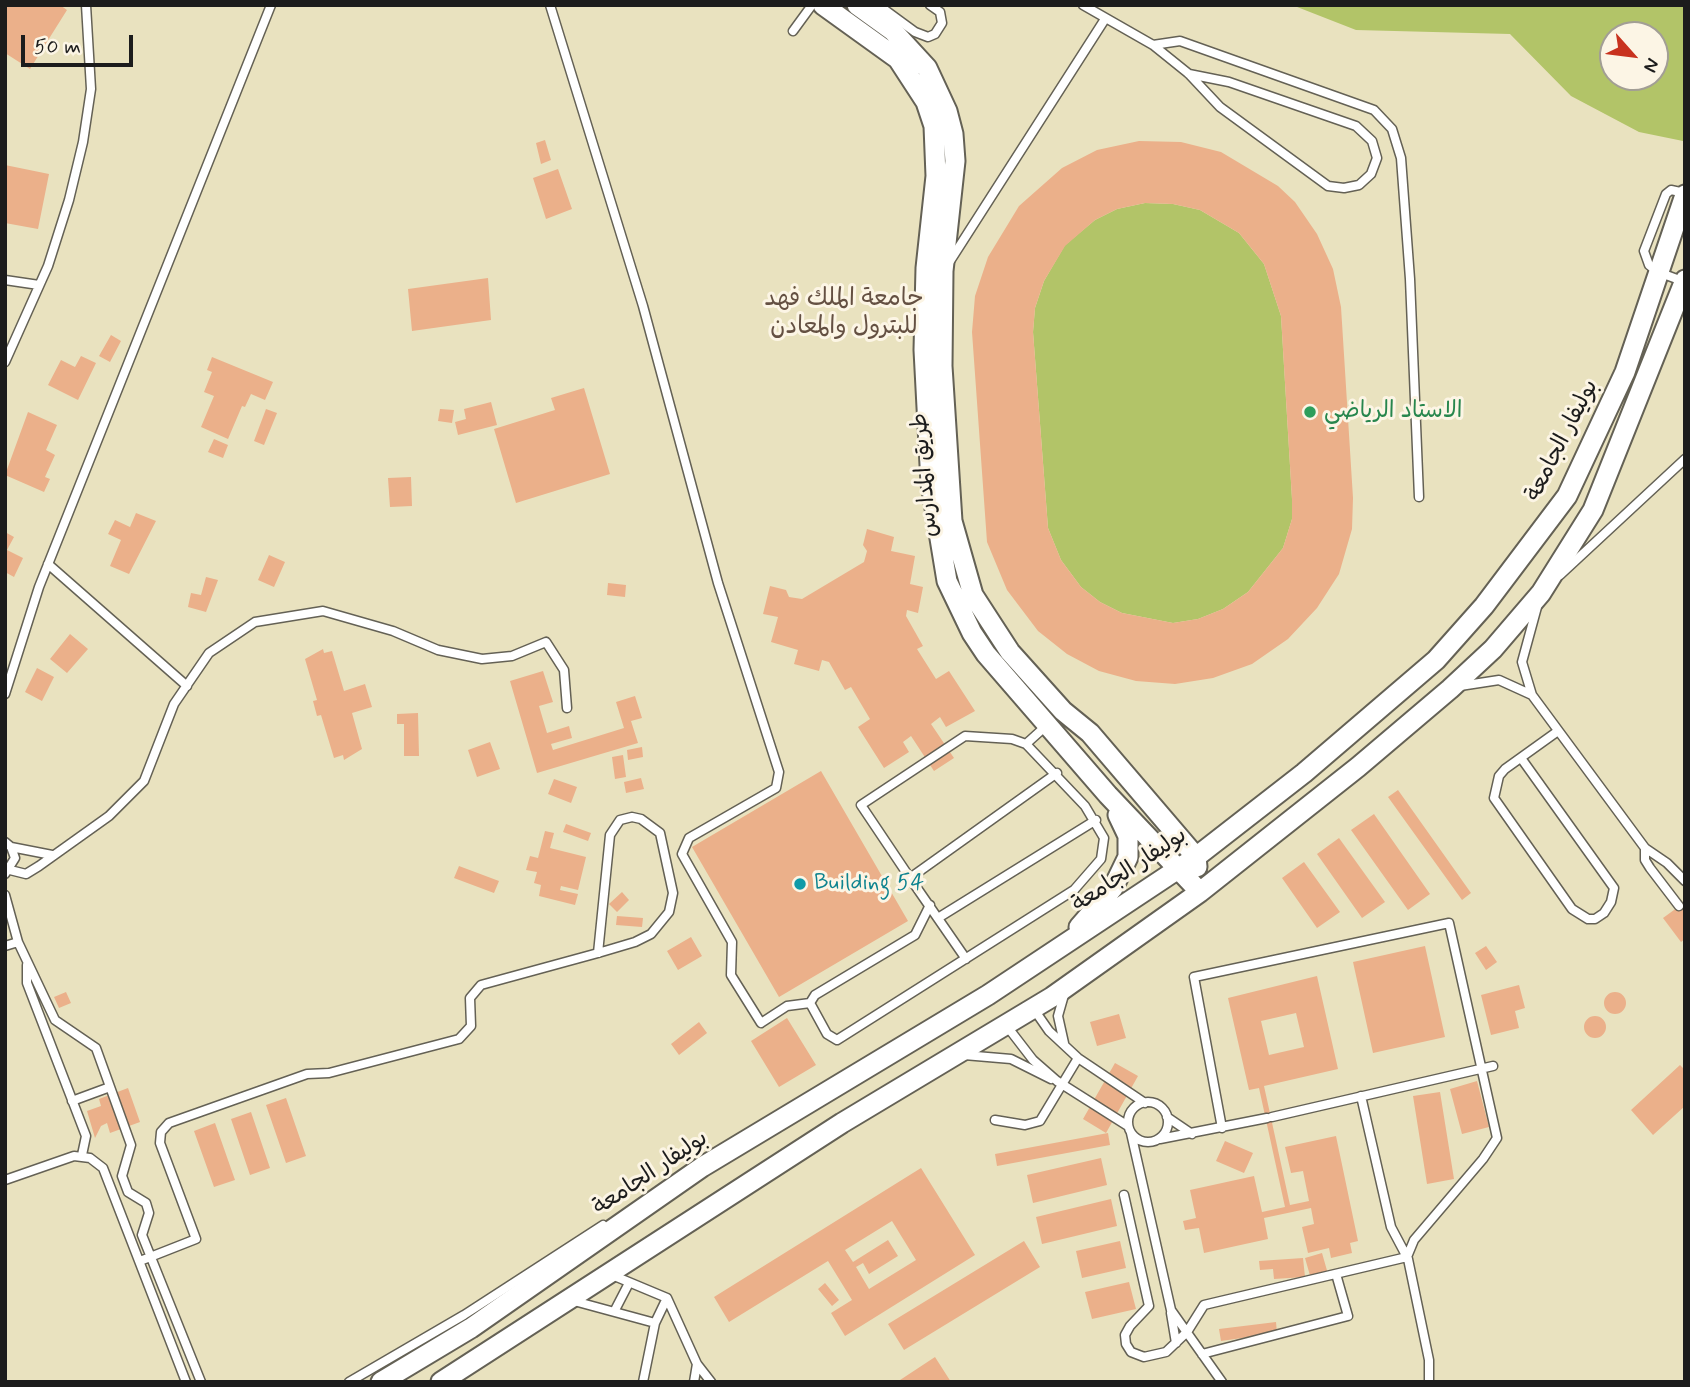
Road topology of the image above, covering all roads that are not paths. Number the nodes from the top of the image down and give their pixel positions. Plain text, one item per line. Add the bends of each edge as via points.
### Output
1 (86, 5) edge
2 (271, 5) edge
3 (550, 5) edge
4 (812, 5) edge
5 (823, 5) edge
6 (857, 5) edge
7 (871, 5) edge
8 (930, 5) edge
9 (1083, 5) edge
10 (1105, 19) junction
11 (793, 31) dead end
12 (1153, 45) junction
13 (1189, 74) junction
14 (1685, 194) edge
15 (943, 271) junction
16 (1658, 272) junction
17 (5, 280) edge
18 (1684, 281) edge
19 (39, 285) junction
20 (5, 362) edge
21 (1685, 459) edge
22 (1567, 496) junction
23 (1419, 497) dead end
24 (1593, 510) junction
25 (48, 564) junction
26 (1541, 593) junction
27 (187, 686) junction
28 (1450, 689) junction
29 (5, 694) edge
30 (1532, 695) junction
31 (567, 708) dead end
32 (1063, 711) junction
33 (1046, 726) junction
34 (1558, 731) junction
35 (1026, 744) junction
36 (1521, 758) junction
37 (1056, 773) junction
38 (1108, 795) junction
39 (1096, 820) junction
40 (8, 844) edge
41 (1645, 848) junction
42 (52, 855) junction
43 (1196, 857) junction
44 (1175, 869) junction
45 (8, 872) edge
46 (910, 878) junction
47 (1685, 881) edge
48 (1200, 892) junction
49 (5, 895) edge
50 (929, 905) junction
51 (1679, 906) dead end
52 (939, 918) junction
53 (18, 942) junction
54 (5, 946) edge
55 (1063, 947) junction
56 (598, 953) junction
57 (966, 959) junction
58 (27, 965) junction
59 (1068, 985) junction
60 (810, 1003) junction
61 (1033, 1008) junction
62 (1006, 1025) junction
63 (1065, 1046) junction
64 (1078, 1058) junction
65 (1493, 1066) dead end
66 (936, 1067) junction
67 (1482, 1069) junction
68 (1060, 1083) junction
69 (110, 1087) junction
70 (1361, 1096) junction
71 (72, 1101) junction
72 (1144, 1103) junction
73 (1167, 1117) junction
74 (995, 1120) dead end
75 (1222, 1128) junction
76 (1130, 1129) junction
77 (1192, 1134) junction
78 (1158, 1139) junction
79 (82, 1155) junction
80 (702, 1167) junction
81 (5, 1180) edge
82 (1124, 1195) dead end
83 (1407, 1256) junction
84 (150, 1257) junction
85 (140, 1261) junction
86 (610, 1274) junction
87 (1336, 1274) junction
88 (629, 1283) junction
89 (667, 1298) junction
90 (569, 1300) junction
91 (615, 1310) junction
92 (1171, 1310) junction
93 (655, 1323) junction
94 (1187, 1332) junction
95 (1176, 1343) junction
96 (1202, 1354) junction
97 (697, 1364) junction
98 (186, 1382) edge
99 (201, 1382) edge
100 (349, 1382) edge
101 (381, 1382) edge
102 (441, 1382) edge
103 (643, 1382) edge
104 (694, 1382) edge
105 (711, 1382) edge
106 (1222, 1382) edge
107 (1429, 1382) edge

1 - 19 lane via 91,89 83,142 69,200
2 - 25 lane
3 - 60 lane via 643,306 718,583 779,772 776,788 689,838 682,854 732,942 731,975 761,1023 787,1006
4 - 11 lane
5 - 33 street via 898,59 926,102 934,126 936,176 926,268 924,350 940,555 972,633
6 - 15 street, طريق المدارس via 912,49 938,87 947,111 954,161
7 - 8 lane via 928,37 942,23 940,12
9 - 10 lane
10 - 12 lane
10 - 15 lane
12 - 13 lane
12 - 23 lane via 1180,41 1374,110 1392,129 1401,158 1410,279
13 - 13 lane via 1220,107 1328,186 1359,185 1371,174 1377,158 1372,141 1356,126 1229,82
14 - 16 street, بوليفار الجامعة
15 - 32 street, طريق المدارس via 942,366 952,521 964,571 997,636
16 - 18 lane
16 - 22 street, بوليفار الجامعة via 1625,372
17 - 19 lane
18 - 24 street, بوليفار الجامعة
19 - 20 lane
21 - 26 lane
22 - 24 street
22 - 43 street, بوليفار الجامعة via 1485,606 1436,660 1304,774
24 - 26 street, بوليفار الجامعة
25 - 27 lane
25 - 29 lane
26 - 28 street, بوليفار الجامعة via 1493,649
26 - 30 lane via 1523,649 1523,671
27 - 31 lane via 209,653 255,622 323,611 393,631 438,650 482,659 512,656 545,642 564,670
27 - 42 lane via 174,704 144,781 109,816
28 - 30 lane via 1487,679
28 - 48 street, بوليفار الجامعة
30 - 34 lane
32 - 33 lane
32 - 43 street, طريق المدارس via 1090,733
33 - 35 lane
33 - 38 street
34 - 36 lane
34 - 41 lane
35 - 37 lane
35 - 46 lane via 965,736 861,805
36 - 36 lane via 1494,784 1497,806 1572,909 1595,919 1611,902 1614,888
37 - 39 lane
37 - 46 lane
38 - 44 street
38 - 55 street via 1128,836 1128,857 1113,888
39 - 52 lane
39 - 57 lane via 1105,849 1074,890
40 - 42 lane
40 - 45 lane via 15,858
41 - 47 lane
41 - 51 lane via 1650,869
42 - 45 lane via 26,874
43 - 44 street, بوليفار الجامعة
43 - 48 street
44 - 48 street
44 - 55 street, بوليفار الجامعة
46 - 50 lane
48 - 59 street, بوليفار الجامعة
49 - 53 lane
50 - 52 lane
50 - 60 lane via 915,935 815,995
52 - 57 lane
53 - 54 lane
53 - 58 lane
55 - 80 street, بوليفار الجامعة
56 - 56 lane via 651,934 672,904 663,841 655,827 641,819 620,820 610,835
56 - 84 lane via 476,988 470,998 471,1026 459,1039 329,1073 307,1074 169,1123 160,1143 196,1239
57 - 60 lane via 837,1040 827,1034
58 - 69 lane via 55,1020 96,1048
58 - 71 lane via 27,983
59 - 61 street, بوليفار الجامعة
59 - 63 lane via 1058,1016
61 - 62 street, بوليفار الجامعة
61 - 63 lane
62 - 66 street, بوليفار الجامعة
62 - 68 lane via 1033,1060
63 - 64 lane
64 - 68 lane
64 - 72 lane
65 - 67 lane
66 - 68 lane via 966,1055 992,1055 1011,1059
66 - 86 street, بوليفار الجامعة
67 - 70 lane
67 - 75 lane via 1449,923 1194,978
67 - 83 lane via 1497,1138 1414,1240
68 - 74 lane via 1040,1121 1026,1125
68 - 76 lane
69 - 71 lane
69 - 84 lane via 131,1145 122,1176 128,1192 146,1203 149,1213 142,1235
70 - 75 lane
70 - 83 lane via 1391,1227
71 - 79 lane via 86,1136
72 - 73 lane via 1159,1106
72 - 76 lane via 1132,1111
73 - 77 lane
73 - 78 lane
75 - 77 lane
76 - 78 lane via 1143,1142
76 - 92 lane
77 - 78 lane
79 - 81 lane
79 - 85 lane via 106,1172
80 - 100 lane
80 - 101 street, بوليفار الجامعة via 471,1328
82 - 95 lane via 1149,1306 1130,1326 1126,1344 1131,1352 1144,1357 1166,1352
83 - 87 lane
83 - 107 lane via 1429,1360
84 - 85 lane
84 - 99 lane
85 - 98 lane
86 - 88 lane
86 - 90 street, بوليفار الجامعة
87 - 94 lane via 1205,1305
87 - 96 lane via 1348,1316
88 - 89 lane
88 - 91 lane
89 - 93 lane
89 - 97 lane
90 - 91 lane
90 - 102 street, بوليفار الجامعة
91 - 93 lane
92 - 94 lane
92 - 95 lane
93 - 103 lane
94 - 95 lane
94 - 96 lane
96 - 106 lane
97 - 104 lane
97 - 105 lane

